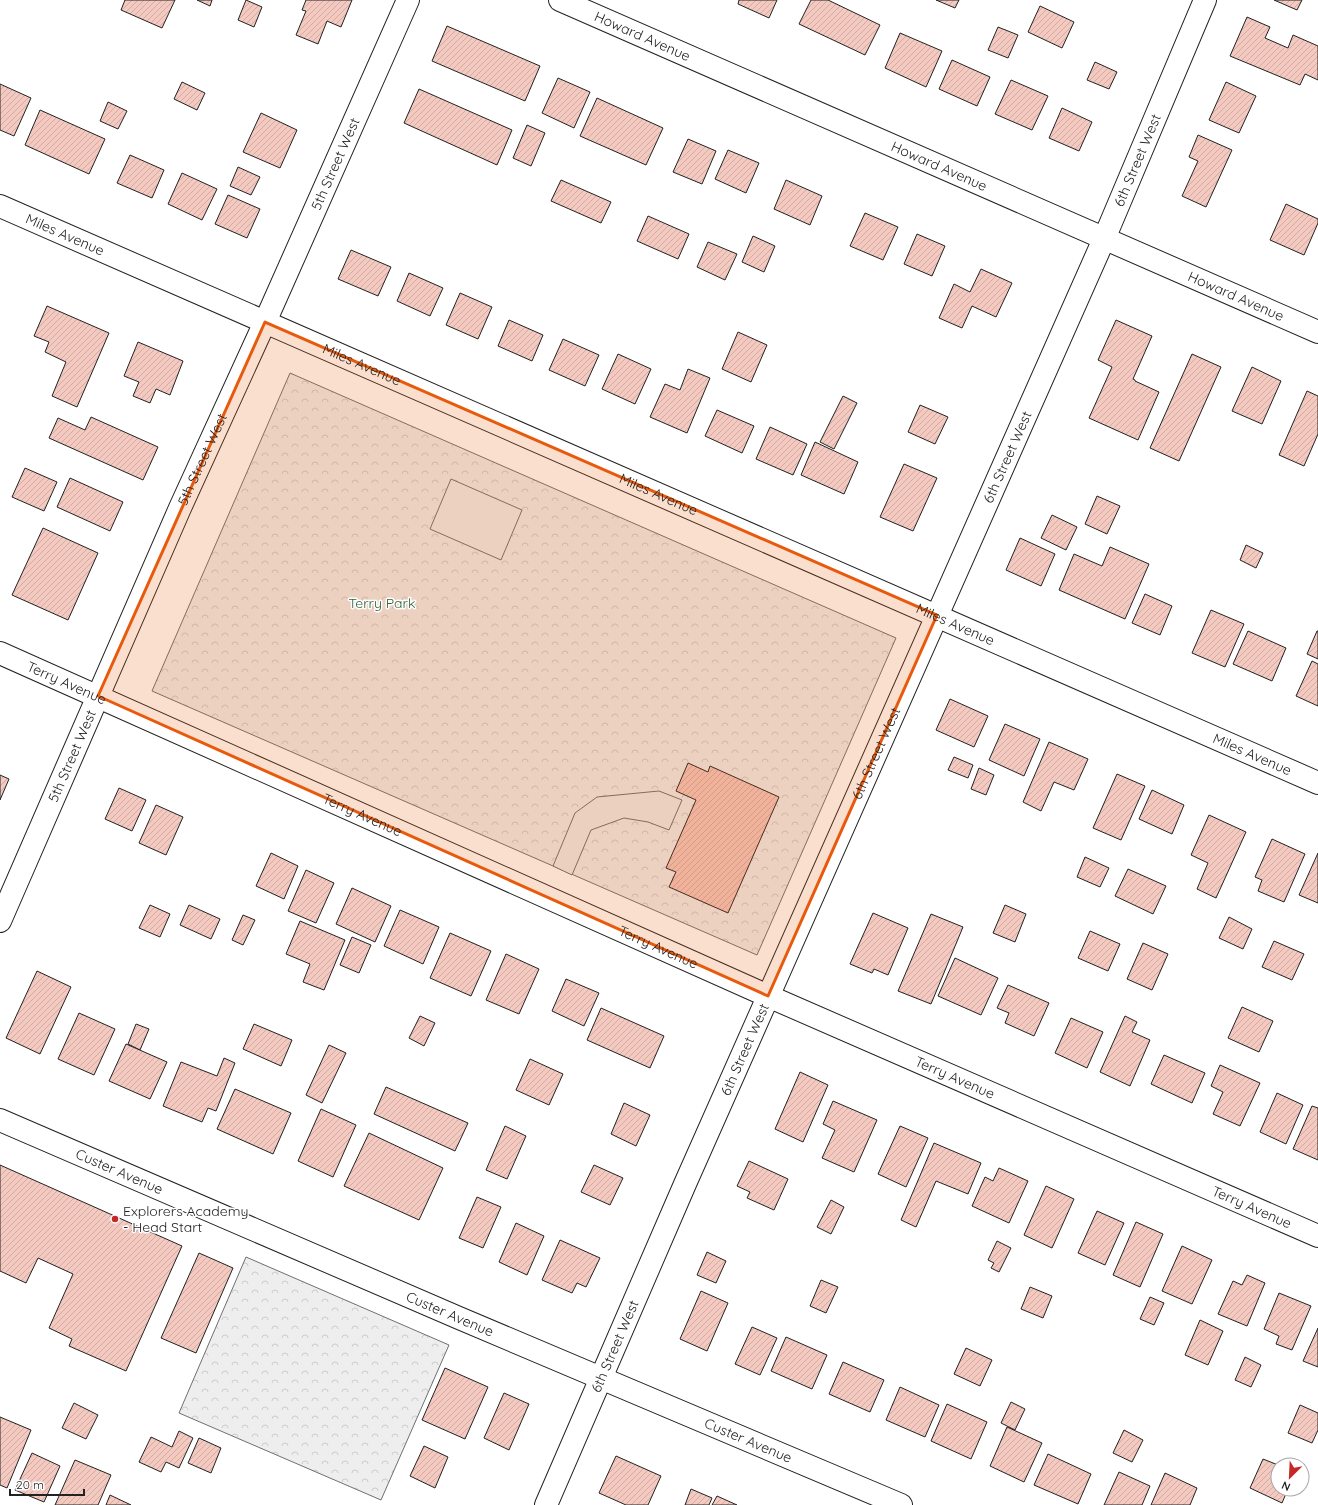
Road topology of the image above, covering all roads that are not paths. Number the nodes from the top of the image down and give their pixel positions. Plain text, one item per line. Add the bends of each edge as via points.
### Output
1 (408, 0) edge
2 (560, 0) edge
3 (1205, 0) edge
4 (0, 206) edge
5 (1104, 239) junction
6 (265, 322) junction
7 (1318, 332) edge
8 (937, 615) junction
9 (0, 653) edge
10 (98, 696) junction
11 (1318, 783) edge
12 (0, 921) edge
13 (768, 996) junction
14 (0, 1120) edge
15 (1318, 1236) edge
16 (602, 1378) junction
17 (546, 1505) edge
18 (901, 1505) edge

1 - 6 street, 5th Street West
2 - 5 street, Howard Avenue
3 - 5 street, 6th Street West
4 - 6 street, Miles Avenue
5 - 7 street, Howard Avenue
5 - 8 street, 6th Street West
6 - 8 street, Miles Avenue
6 - 10 street, 5th Street West
8 - 11 street, Miles Avenue
8 - 13 street, 6th Street West
9 - 10 street, Terry Avenue
10 - 12 street, 5th Street West
10 - 13 street, Terry Avenue
13 - 15 street, Terry Avenue
13 - 16 street, 6th Street West
14 - 16 street, Custer Avenue
16 - 17 street, 6th Street West
16 - 18 street, Custer Avenue

